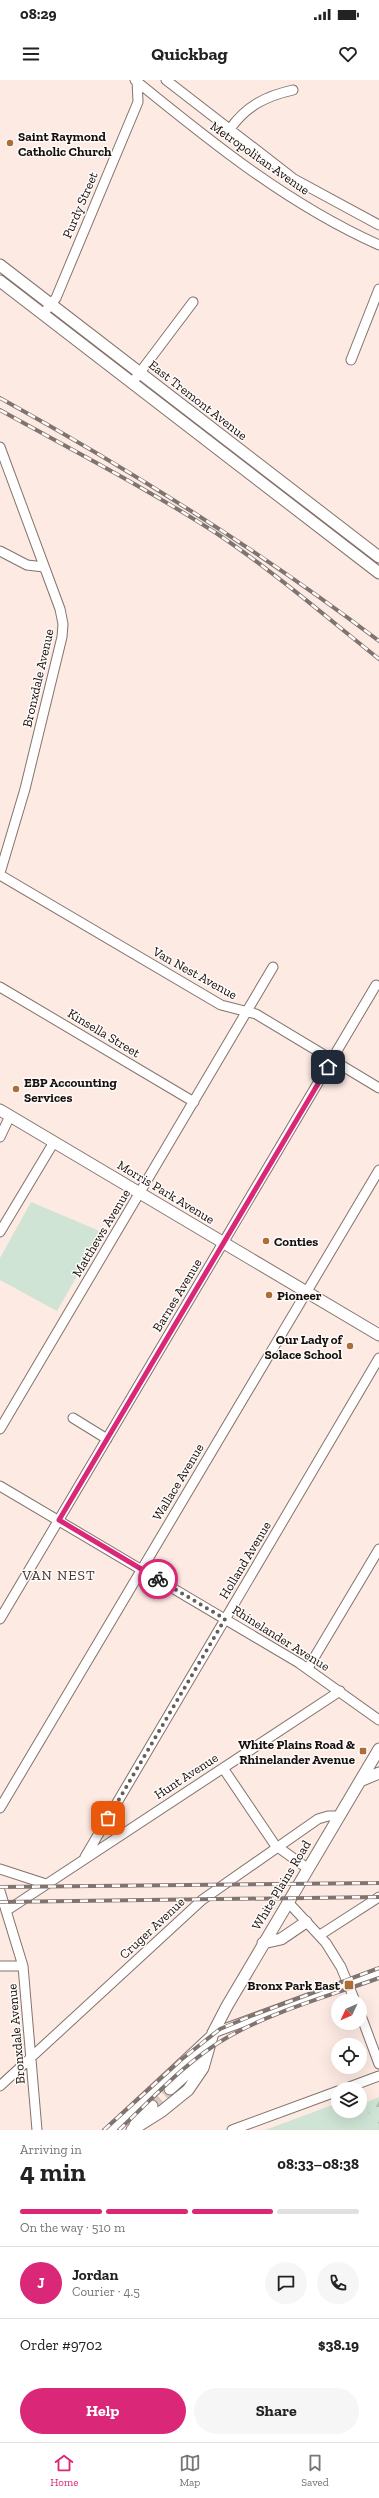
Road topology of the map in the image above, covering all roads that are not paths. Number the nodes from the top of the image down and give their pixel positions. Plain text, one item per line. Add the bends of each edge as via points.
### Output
1 (166, 80) edge
2 (136, 81) edge
3 (293, 90) dead end
4 (230, 129) junction
5 (297, 180) junction
6 (287, 195) junction
7 (379, 224) edge
8 (379, 245) edge
9 (0, 265) edge
10 (0, 281) edge
11 (379, 289) edge
12 (194, 302) dead end
13 (51, 305) junction
14 (43, 314) junction
15 (351, 360) dead end
16 (139, 373) junction
17 (132, 383) junction
18 (222, 437) junction
19 (215, 446) junction
20 (0, 447) edge
21 (323, 514) junction
22 (315, 524) junction
23 (0, 551) edge
24 (379, 557) edge
25 (44, 567) junction
26 (379, 573) edge
27 (0, 874) edge
28 (273, 967) dead end
29 (376, 985) dead end
30 (0, 987) edge
31 (248, 1012) junction
32 (332, 1060) junction
33 (379, 1088) edge
34 (194, 1102) junction
35 (0, 1110) edge
36 (10, 1116) junction
37 (0, 1137) edge
38 (54, 1142) junction
39 (379, 1170) edge
40 (140, 1193) junction
41 (0, 1232) edge
42 (223, 1243) junction
43 (306, 1292) junction
44 (379, 1335) edge
45 (379, 1358) edge
46 (73, 1418) dead end
47 (0, 1429) edge
48 (107, 1439) junction
49 (0, 1486) edge
50 (59, 1520) junction
51 (379, 1549) edge
52 (142, 1569) junction
53 (0, 1619) edge
54 (225, 1619) junction
55 (308, 1668) junction
56 (340, 1691) junction
57 (379, 1720) edge
58 (379, 1749) edge
59 (223, 1768) junction
60 (379, 1773) edge
61 (360, 1781) junction
62 (0, 1808) edge
63 (339, 1816) junction
64 (277, 1847) junction
65 (85, 1857) junction
66 (307, 1868) junction
67 (0, 1869) edge
68 (46, 1884) junction
69 (0, 1891) edge
70 (379, 1897) edge
71 (288, 1901) junction
72 (6, 1911) junction
73 (306, 1922) junction
74 (320, 1935) junction
75 (263, 1943) junction
76 (0, 1966) edge
77 (23, 1966) junction
78 (379, 1972) edge
79 (348, 1984) junction
80 (352, 1994) edge
81 (366, 2030) edge
82 (211, 2039) junction
83 (31, 2057) junction
84 (379, 2064) edge
85 (379, 2076) edge
86 (363, 2082) edge
87 (0, 2086) edge
88 (170, 2089) tunnel mouth
89 (331, 2094) edge
90 (152, 2106) tunnel mouth
91 (117, 2128) edge
92 (37, 2130) edge
93 (132, 2130) edge
94 (232, 2130) edge

1 - 4 street, Metropolitan Avenue
2 - 6 street, Metropolitan Avenue via 234,158
2 - 13 street, Purdy Street via 138,102
3 - 4 street via 266,97 236,120
4 - 5 street, Metropolitan Avenue
5 - 6 street
5 - 7 street, Metropolitan Avenue
6 - 8 street, Metropolitan Avenue
9 - 13 main road, East Tremont Avenue
10 - 14 main road, East Tremont Avenue
11 - 15 street
12 - 16 street
13 - 14 street, Purdy Street
13 - 16 main road, East Tremont Avenue
14 - 17 main road, East Tremont Avenue
16 - 17 street
16 - 18 main road, East Tremont Avenue
17 - 19 main road, East Tremont Avenue
18 - 19 main road
18 - 21 main road, East Tremont Avenue
19 - 22 main road, East Tremont Avenue
20 - 25 street, Bronxdale Avenue
21 - 22 main road
21 - 24 main road, East Tremont Avenue
22 - 26 main road, East Tremont Avenue
23 - 25 street via 27,565
25 - 27 street, Bronxdale Avenue via 62,616 62,637 25,789
27 - 31 street, Van Nest Avenue via 224,1007
28 - 31 street, Matthews Avenue
29 - 32 street, Barnes Avenue
30 - 34 street, Kinsella Street
31 - 32 street, Van Nest Avenue
31 - 34 street, Matthews Avenue
32 - 33 street, Van Nest Avenue
32 - 42 street, Barnes Avenue
34 - 40 street, Matthews Avenue
35 - 36 main road, Morris Park Avenue
36 - 37 street
36 - 38 main road, Morris Park Avenue
38 - 40 main road, Morris Park Avenue
38 - 41 street
39 - 43 street, Wallace Avenue
40 - 42 main road, Morris Park Avenue
40 - 47 street, Matthews Avenue
42 - 43 main road, Morris Park Avenue
42 - 48 street, Barnes Avenue
43 - 44 main road, Morris Park Avenue
43 - 52 street, Wallace Avenue
45 - 54 street, Holland Avenue
46 - 48 street
48 - 50 street, Barnes Avenue
49 - 50 street, Rhinelander Avenue
50 - 52 street, Rhinelander Avenue
50 - 53 street, Barnes Avenue
51 - 55 street
52 - 54 street, Rhinelander Avenue
52 - 62 street, Wallace Avenue
54 - 55 street, Rhinelander Avenue
54 - 65 street, Holland Avenue
55 - 56 street, Rhinelander Avenue
56 - 57 street, Rhinelander Avenue
56 - 59 street, Hunt Avenue
58 - 61 main road, White Plains Road
59 - 64 street
59 - 65 street, Hunt Avenue
60 - 61 main road
61 - 63 main road, White Plains Road
63 - 64 street, Cruger Avenue via 322,1817
63 - 66 main road, White Plains Road
64 - 66 street
64 - 83 street, Cruger Avenue via 202,1900
65 - 68 street, Hunt Avenue
66 - 71 main road, White Plains Road
67 - 68 street
68 - 72 street, Hunt Avenue
69 - 72 street, Bronxdale Avenue
70 - 74 street
71 - 73 street
71 - 75 main road, White Plains Road
72 - 77 street, Bronxdale Avenue
73 - 74 street
73 - 75 main road via 281,1939
74 - 79 street via 341,1967
75 - 82 main road, White Plains Road
76 - 77 street
77 - 83 street, Bronxdale Avenue
78 - 79 street
79 - 80 street
79 - 82 street
81 - 84 street
82 - 88 main road, White Plains Road via 191,2070
82 - 91 main road, White Plains Road
82 - 93 main road, White Plains Road via 203,2068 188,2090
83 - 87 street, Cruger Avenue
83 - 92 street, Bronxdale Avenue
85 - 86 street
89 - 94 street
90 - 93 main road, White Plains Road

